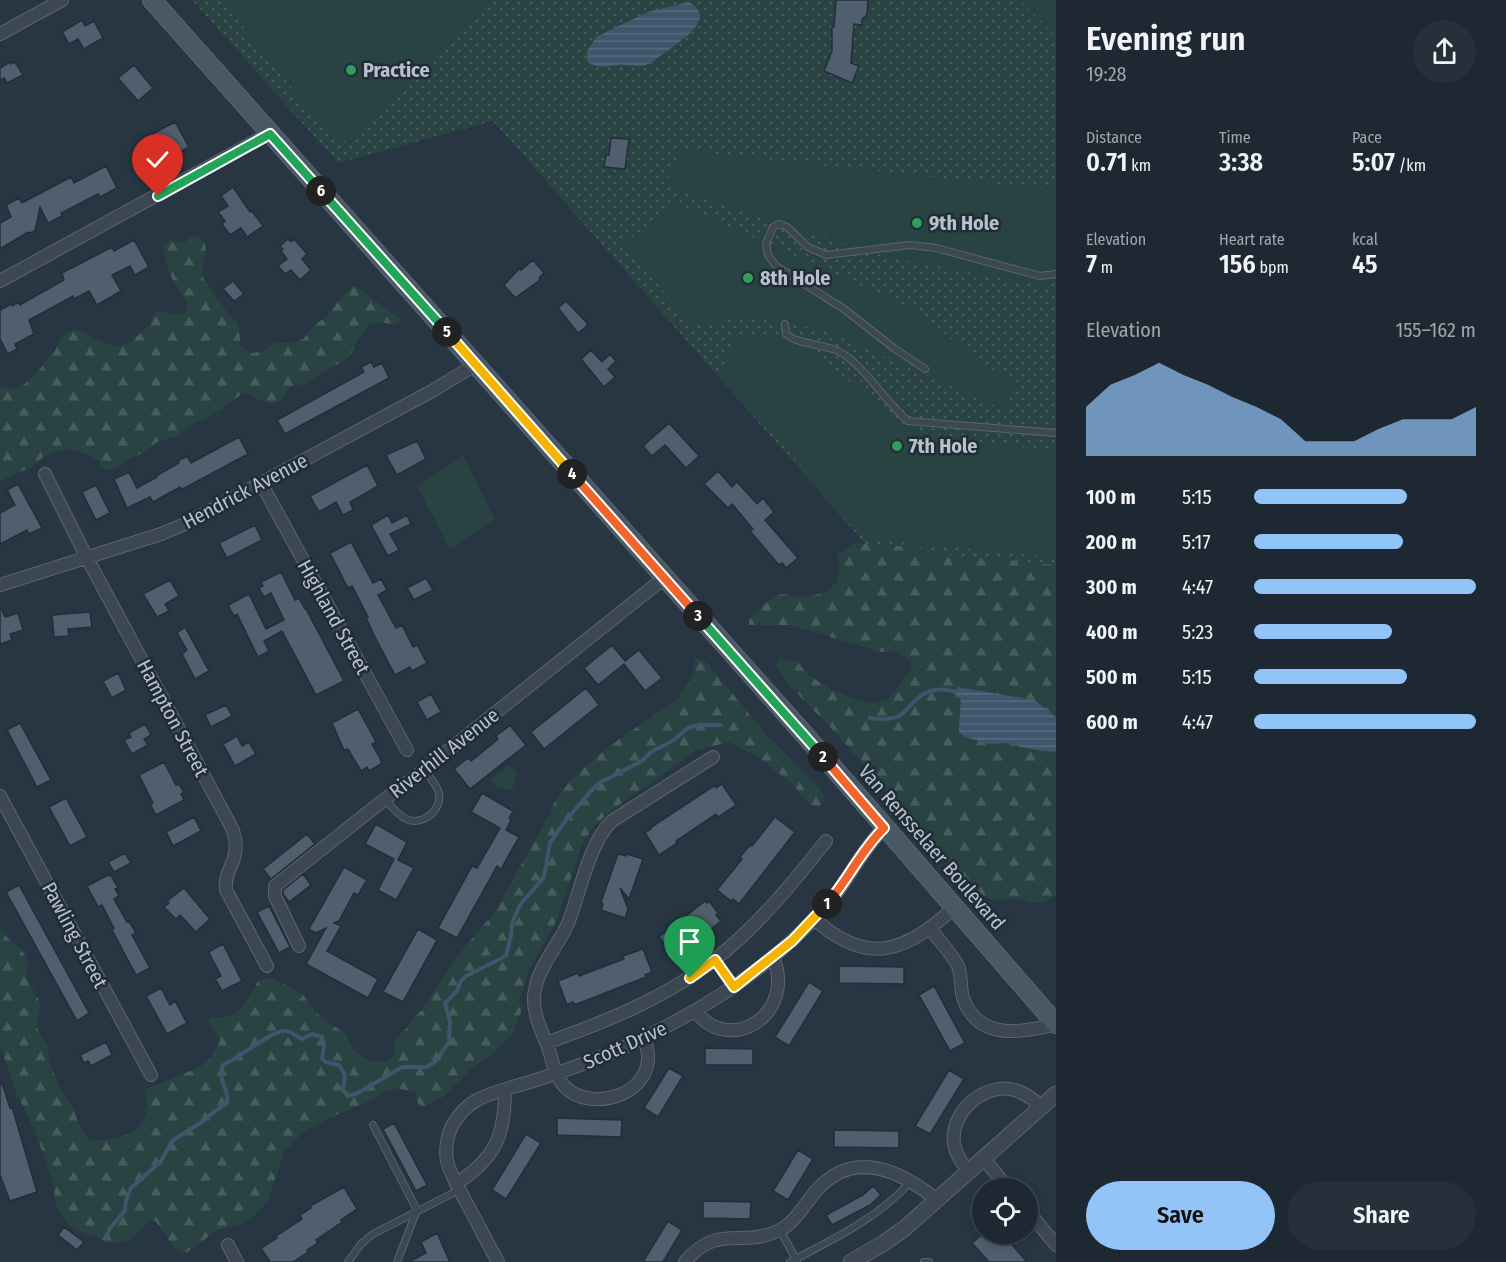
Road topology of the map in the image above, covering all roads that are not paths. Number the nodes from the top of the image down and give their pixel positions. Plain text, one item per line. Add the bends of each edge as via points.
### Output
1 (62, 0) edge
2 (152, 0) edge
3 (0, 34) edge
4 (270, 134) junction
5 (1056, 274) edge
6 (0, 281) edge
7 (785, 324) dead end
8 (475, 365) junction
9 (925, 369) dead end
10 (1056, 433) edge
11 (45, 474) dead end
12 (261, 483) junction
13 (87, 558) junction
14 (664, 578) junction
15 (0, 585) edge
16 (407, 750) dead end
17 (712, 757) dead end
18 (424, 770) junction
19 (0, 796) edge
20 (385, 799) junction
21 (884, 828) junction
22 (826, 841) dead end
23 (954, 908) junction
24 (814, 919) junction
25 (930, 928) junction
26 (299, 946) dead end
27 (773, 957) junction
28 (715, 960) junction
29 (267, 966) dead end
30 (734, 987) junction
31 (695, 1011) junction
32 (1056, 1024) edge
33 (644, 1038) junction
34 (546, 1043) junction
35 (151, 1074) dead end
36 (557, 1074) junction
37 (505, 1090) junction
38 (1056, 1094) edge
39 (1042, 1107) junction
40 (373, 1125) dead end
41 (984, 1160) junction
42 (969, 1172) junction
43 (999, 1178) edge
44 (911, 1180) junction
45 (458, 1187) junction
46 (937, 1200) junction
47 (417, 1210) junction
48 (1038, 1223) edge
49 (780, 1230) junction
50 (228, 1245) dead end
51 (1056, 1245) edge
52 (795, 1261) edge
53 (237, 1262) edge
54 (348, 1262) edge
55 (397, 1262) edge
56 (498, 1262) edge
57 (685, 1262) edge
58 (851, 1262) edge
59 (924, 1262) edge
60 (929, 1262) edge

1 - 3 street
2 - 4 main road, Van Rensselaer Boulevard
4 - 6 street
4 - 8 main road, Van Rensselaer Boulevard
5 - 9 lane via 1040,276 936,248 910,245 826,255 808,247 787,227 773,227 766,244 776,266 844,309
7 - 10 lane via 786,334 792,340 839,352 855,363 908,422
8 - 12 street, Hendrick Avenue
8 - 14 main road, Van Rensselaer Boulevard
11 - 13 street, Hampton Street
12 - 13 street, Hendrick Avenue via 174,529
12 - 16 street, Highland Street
13 - 15 street, Hendrick Avenue
13 - 29 street, Hampton Street via 232,828 236,853 226,878 226,890
14 - 18 street, Riverhill Avenue
14 - 21 main road, Van Rensselaer Boulevard
17 - 34 street via 612,821 601,834 566,929 535,986 536,1014
18 - 20 street, Riverhill Avenue
18 - 20 lane via 439,795 437,807 428,817 408,820
19 - 35 street, Pawling Street
20 - 26 street, Riverhill Avenue via 275,886 275,896
21 - 23 main road, Van Rensselaer Boulevard
21 - 24 street, Scott Drive
22 - 28 street via 768,910
23 - 25 street
23 - 32 main road, Van Rensselaer Boulevard
24 - 25 street via 842,941 872,950 898,946
24 - 27 street, Scott Drive
25 - 32 street via 957,966 963,998 979,1020 1010,1032
27 - 30 street, Scott Drive
27 - 31 street via 779,989 774,1005 759,1021 739,1029 720,1029 707,1024
28 - 30 lane
28 - 34 street via 640,1005
30 - 31 street, Scott Drive
31 - 33 street, Scott Drive
33 - 36 street, Scott Drive
33 - 36 street via 646,1069 636,1084 618,1096 584,1098 566,1088
34 - 36 street
36 - 37 street, Scott Drive
37 - 45 street via 504,1120 496,1148
37 - 45 street, Scott Drive via 472,1103 451,1127 446,1153
38 - 39 street
39 - 41 street
39 - 42 street via 1026,1095 1008,1089 993,1090 972,1101 959,1117 954,1138 958,1157
40 - 47 lane
41 - 42 street
41 - 43 street
42 - 46 street
44 - 46 street
44 - 49 street via 879,1169 842,1171 825,1181 798,1215
44 - 52 lane via 876,1214
45 - 47 lane
45 - 56 street, Scott Drive
46 - 58 street via 894,1237
47 - 54 lane via 367,1238
47 - 55 lane
48 - 51 street
49 - 52 lane
49 - 57 street via 760,1236 712,1240
50 - 53 street
59 - 60 lane

